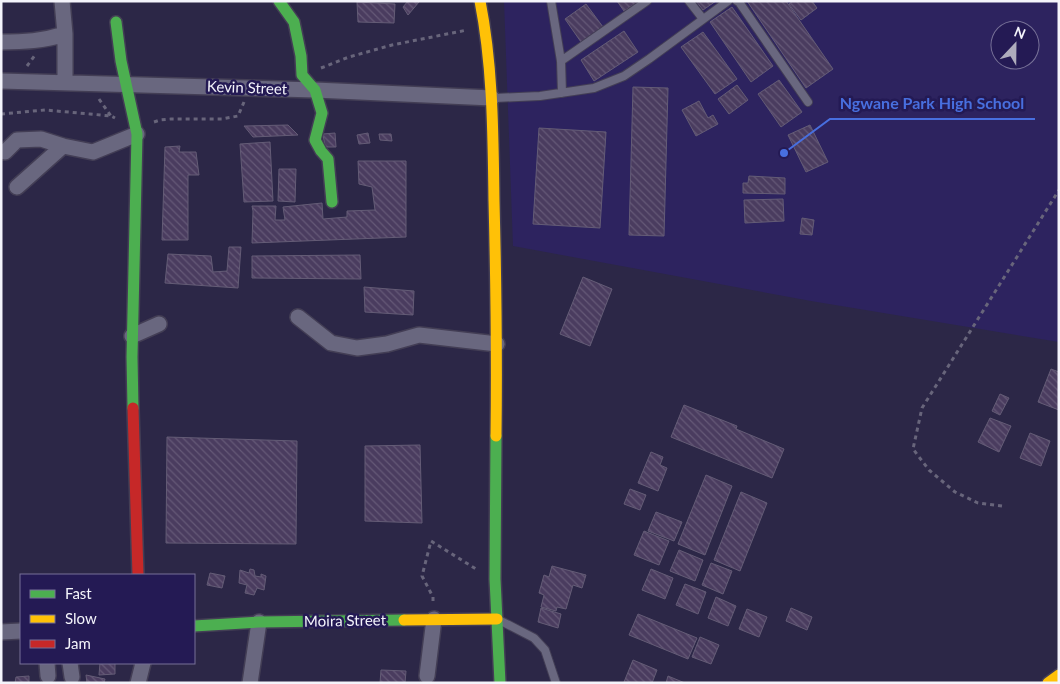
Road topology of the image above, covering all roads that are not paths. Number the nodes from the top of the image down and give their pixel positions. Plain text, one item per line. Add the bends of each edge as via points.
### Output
1 (62, 1) edge
2 (279, 1) edge
3 (480, 1) edge
4 (551, 1) edge
5 (647, 1) edge
6 (689, 1) edge
7 (728, 1) edge
8 (737, 1) edge
9 (703, 19) junction
10 (116, 22) dead end
11 (64, 34) junction
12 (1, 42) edge
13 (562, 61) junction
14 (1, 81) edge
15 (65, 83) junction
16 (126, 85) junction
17 (315, 90) junction
18 (562, 93) junction
19 (492, 98) junction
20 (808, 102) dead end
21 (137, 134) junction
22 (63, 146) junction
23 (5, 152) dead end
24 (17, 187) dead end
25 (332, 202) dead end
26 (298, 317) dead end
27 (159, 324) dead end
28 (132, 336) junction
29 (497, 344) junction
30 (138, 574) edge
31 (434, 619) junction
32 (497, 620) junction
33 (259, 622) junction
34 (195, 626) edge
35 (20, 631) edge
36 (1, 632) edge
37 (143, 664) edge
38 (1059, 674) edge
39 (427, 676) dead end
40 (138, 683) edge
41 (250, 683) edge
42 (500, 683) edge
43 (556, 683) edge
44 (1048, 683) edge

1 - 11 street
2 - 17 street via 294,22 302,75
3 - 19 street
4 - 13 lane
5 - 13 lane
6 - 9 lane
7 - 9 lane
8 - 20 lane
9 - 18 lane via 624,76 594,88
10 - 16 street
11 - 12 street via 48,39
11 - 15 street
13 - 18 lane
14 - 15 street, Kevin Street
15 - 16 street, Kevin Street
16 - 17 street, Kevin Street
16 - 21 street
17 - 19 street, Kevin Street
17 - 25 street via 322,113 315,140 328,159
18 - 19 lane
19 - 29 street
21 - 22 street via 93,152
21 - 28 street
22 - 23 street via 41,139 17,140
22 - 24 street
26 - 29 street via 331,344 357,348 419,336
27 - 28 street
28 - 30 street
29 - 32 street via 494,579
31 - 32 street, Moira Street
31 - 33 street, Moira Street
31 - 39 street
32 - 42 street
32 - 43 lane via 534,638 545,650
33 - 34 street, Moira Street
33 - 41 street
35 - 36 street
37 - 40 street
38 - 44 street

